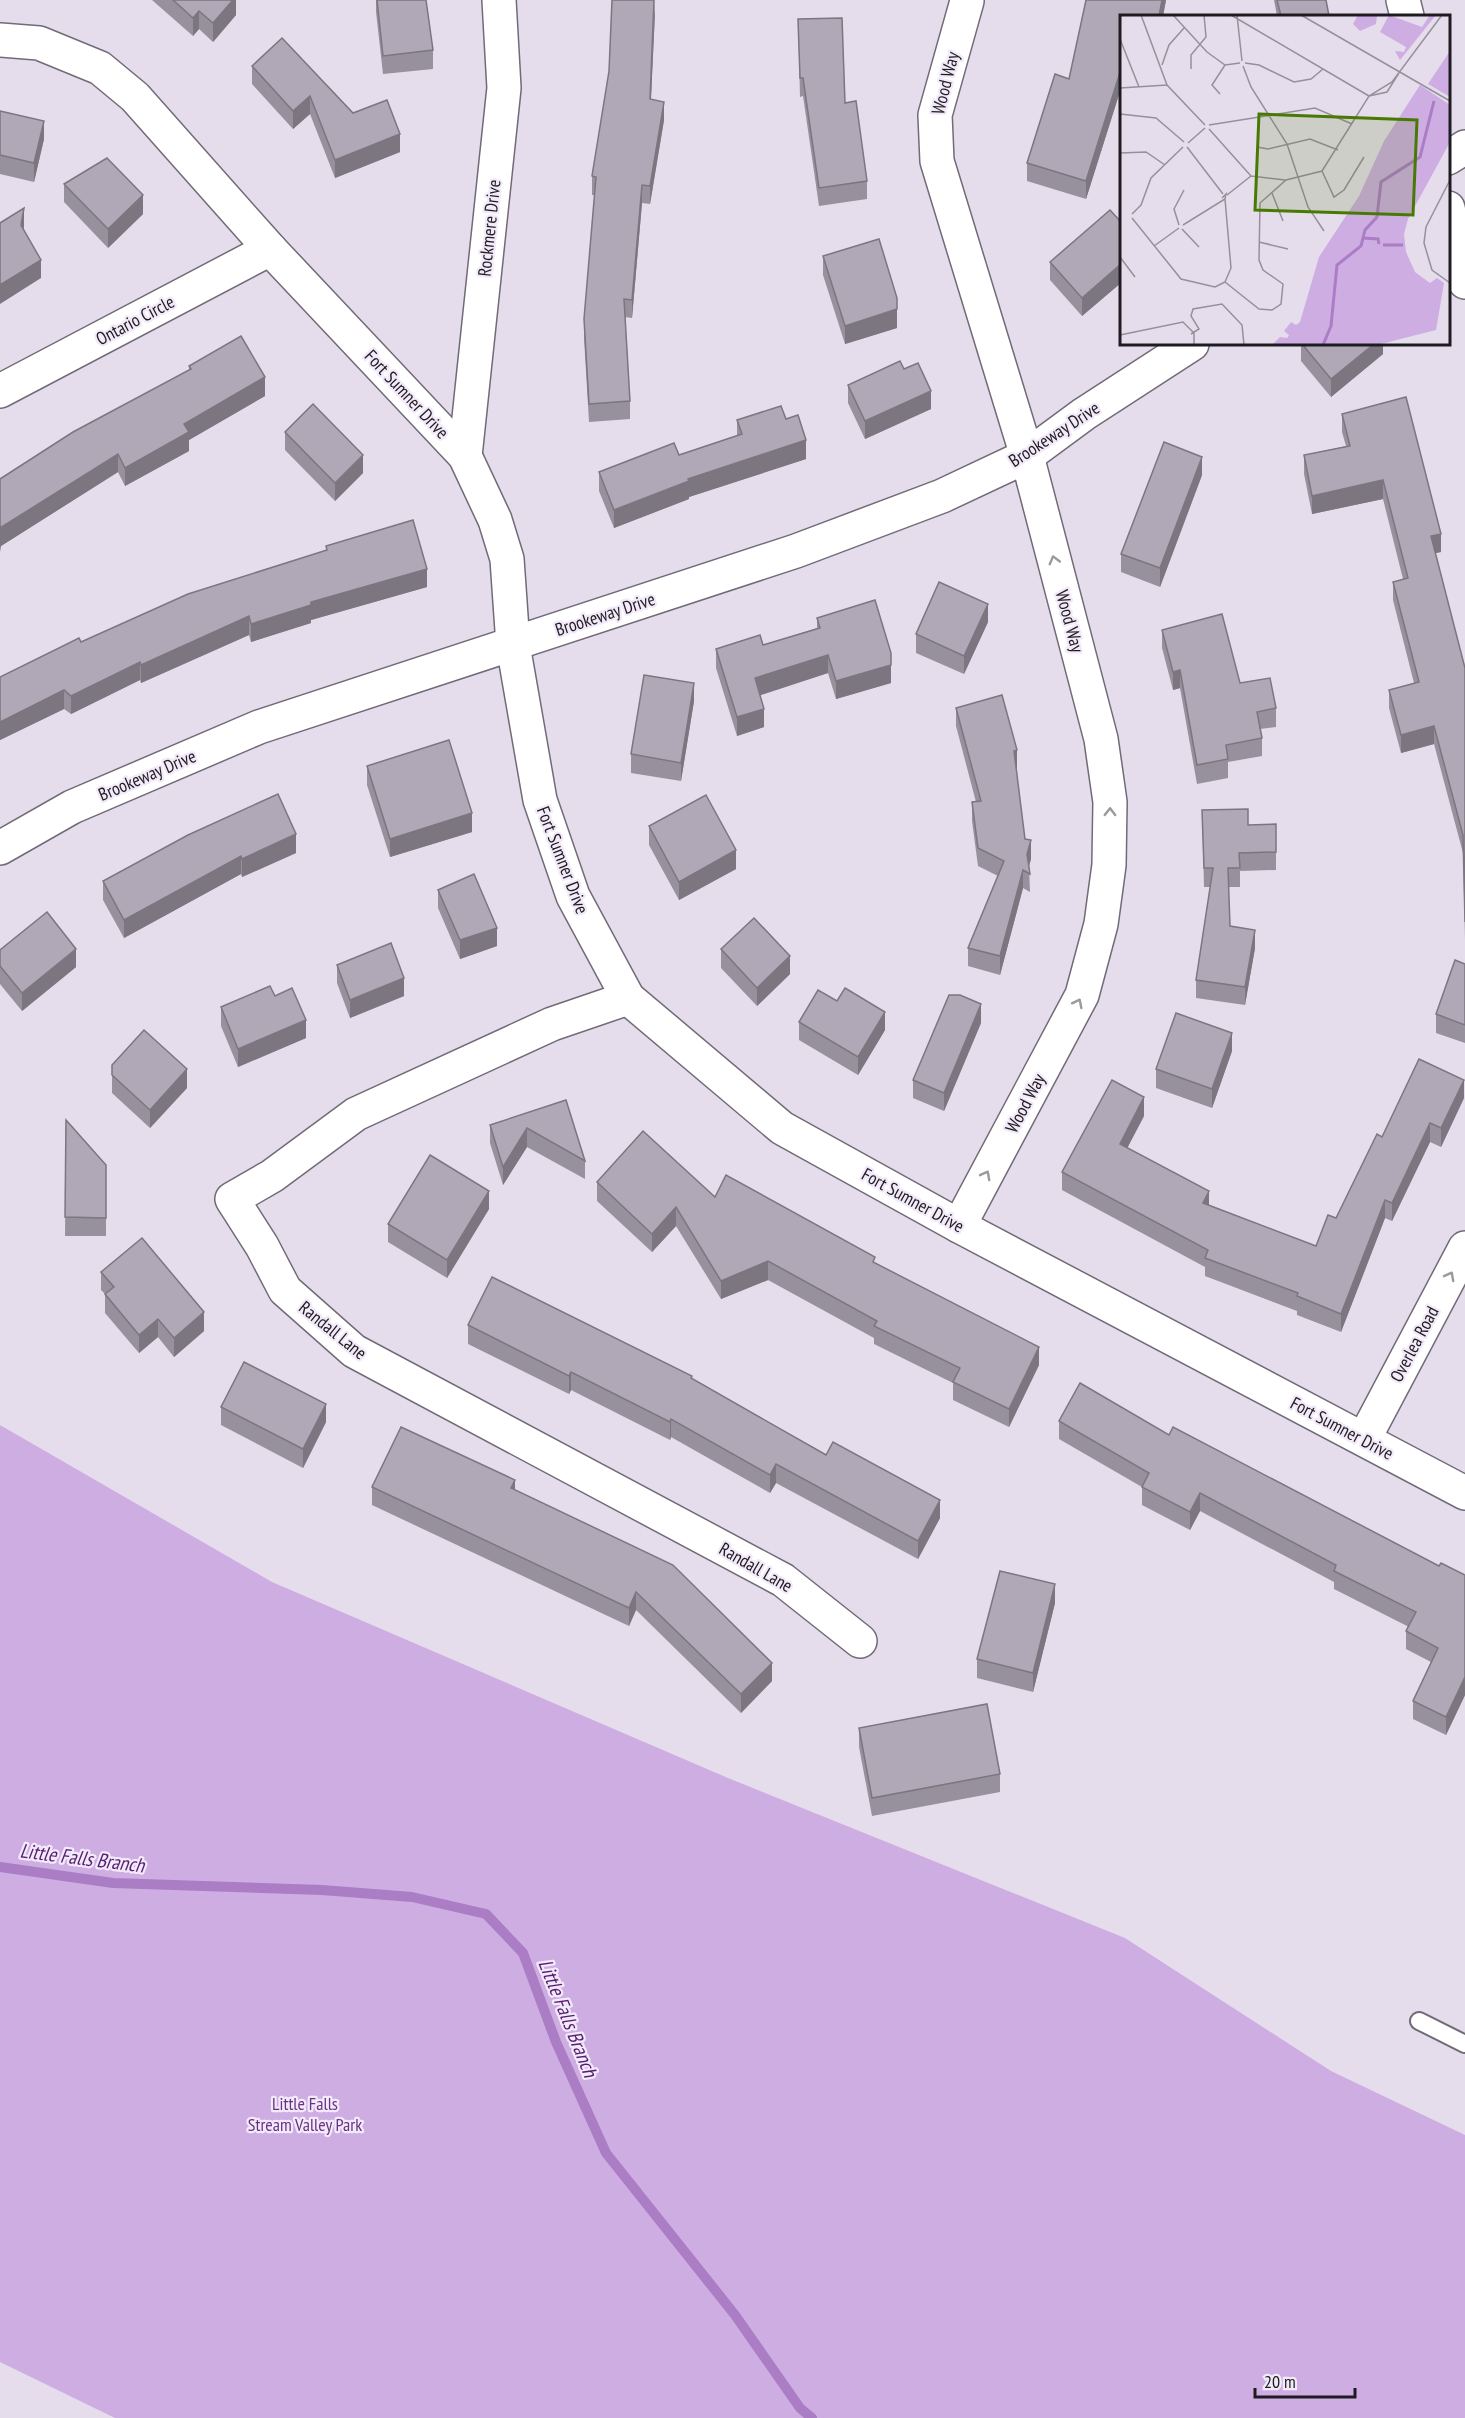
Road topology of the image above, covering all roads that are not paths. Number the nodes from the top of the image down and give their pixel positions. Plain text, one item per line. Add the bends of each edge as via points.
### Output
1 (500, 0) edge
2 (1403, 0) edge
3 (967, 1) edge
4 (1407, 15) edge
5 (0, 40) edge
6 (1465, 147) edge
7 (1450, 157) edge
8 (1450, 213) edge
9 (270, 249) junction
10 (1465, 282) edge
11 (1190, 345) edge
12 (0, 391) edge
13 (465, 456) junction
14 (1027, 456) junction
15 (513, 645) junction
16 (0, 848) edge
17 (628, 998) junction
18 (959, 1226) junction
19 (1465, 1248) edge
20 (1364, 1439) junction
21 (1465, 1493) edge
22 (860, 1641) dead end
23 (1419, 2021) dead end
24 (1465, 2044) edge

1 - 13 street, Rockmere Drive via 504,88
2 - 4 street
3 - 14 street, Wood Way via 935,116 937,161
5 - 9 street, Fort Sumner Drive via 39,44 100,68 135,97
6 - 7 street
8 - 10 street
9 - 12 street, Ontario Circle
9 - 13 street, Fort Sumner Drive
11 - 14 street, Brookeway Drive
13 - 15 street, Fort Sumner Drive via 495,520 507,559
14 - 15 street, Brookeway Drive via 942,496 796,551
18 -> 14 street, Wood Way via 1082,995 1101,924 1109,865 1110,801 1101,739
15 - 16 street, Brookeway Drive via 260,727 72,807
15 - 17 street, Fort Sumner Drive via 540,800 573,896
17 - 18 street, Fort Sumner Drive via 782,1128
17 - 22 street, Randall Lane via 552,1024 356,1114 272,1176 232,1199 285,1290 354,1351 783,1580
18 - 20 street, Fort Sumner Drive
20 -> 19 street, Overlea Road
20 - 21 street, Fort Sumner Drive
23 - 24 lane

